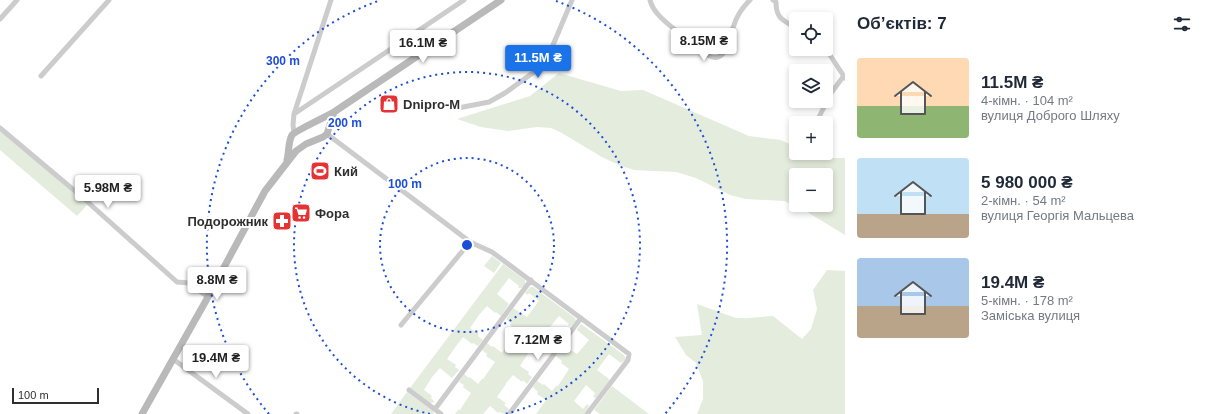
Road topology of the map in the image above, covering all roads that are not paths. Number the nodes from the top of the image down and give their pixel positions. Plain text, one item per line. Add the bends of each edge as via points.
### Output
1 (17, 0) edge
2 (109, 0) edge
3 (331, 0) edge
4 (464, 0) edge
5 (572, 0) edge
6 (650, 0) edge
7 (750, 0) edge
8 (773, 0) edge
9 (497, 1) edge
10 (0, 19) edge
11 (789, 23) edge
12 (830, 56) edge
13 (41, 76) dead end
14 (844, 78) edge
15 (458, 108) dead end
16 (334, 112) junction
17 (294, 114) junction
18 (820, 116) edge
19 (319, 121) junction
20 (0, 128) edge
21 (328, 132) junction
22 (294, 133) junction
23 (290, 142) junction
24 (300, 148) junction
25 (287, 162) junction
26 (470, 242) junction
27 (531, 280) junction
28 (208, 297) junction
29 (581, 318) junction
30 (401, 325) dead end
31 (173, 360) junction
32 (409, 390) dead end
33 (434, 409) junction
34 (142, 414) edge
35 (248, 414) edge
36 (441, 414) edge
37 (508, 414) edge
38 (587, 414) edge

1 - 10 street
2 - 13 street
3 - 17 street
4 - 17 street
5 - 15 street via 545,64 489,102
6 - 7 street via 657,13 670,25 713,58 725,51 734,25 743,7
8 - 11 street via 776,2 779,17
9 - 16 street
12 - 14 street
14 - 18 street via 831,93
16 - 19 street
16 - 21 street
17 - 22 street
19 - 21 street via 326,124
19 - 22 street
20 - 28 street via 178,282 189,283
21 - 24 street
21 - 26 street
22 - 23 street
23 - 24 street via 294,147
23 - 25 street
24 - 25 street
25 - 28 street via 256,206
26 - 27 street via 492,252
26 - 30 street
27 - 29 street
27 - 33 street
28 - 31 street
29 - 37 street
29 - 38 street via 629,354 628,360
31 - 34 street
31 - 35 street
32 - 33 street
33 - 36 street

